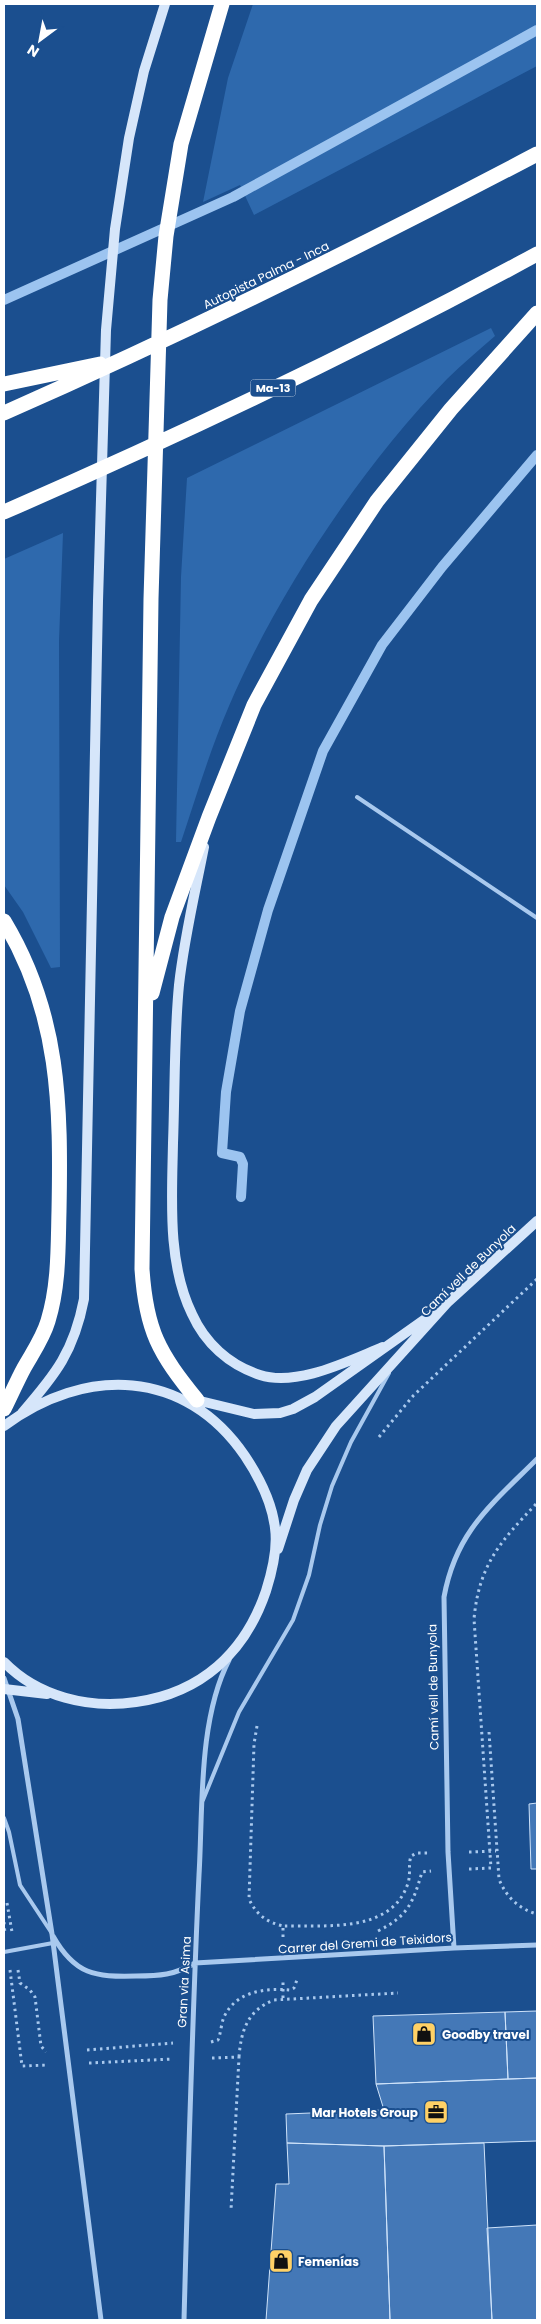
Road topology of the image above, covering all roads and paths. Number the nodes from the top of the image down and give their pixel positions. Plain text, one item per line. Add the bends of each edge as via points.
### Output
1 (165, 4) edge
2 (222, 4) edge
3 (537, 154) edge
4 (537, 254) edge
5 (537, 313) edge
6 (128, 358) junction
7 (4, 384) edge
8 (4, 413) edge
9 (4, 512) edge
10 (357, 796) dead end
11 (209, 817) junction
12 (537, 918) edge
13 (4, 921) edge
14 (146, 1019) junction
15 (537, 1221) edge
16 (537, 1279) edge
17 (448, 1302) junction
18 (383, 1347) junction
19 (397, 1359) junction
20 (164, 1392) junction
21 (197, 1400) junction
22 (4, 1409) edge
23 (22, 1413) junction
24 (212, 1418) junction
25 (4, 1426) edge
26 (374, 1444) dead end
27 (537, 1459) edge
28 (537, 1503) edge
29 (274, 1562) junction
30 (234, 1650) junction
31 (4, 1662) edge
32 (4, 1678) edge
33 (6, 1689) edge
34 (60, 1697) junction
35 (258, 1721) dead end
36 (489, 1732) dead end
37 (203, 1800) junction
38 (4, 1818) edge
39 (490, 1851) junction
40 (496, 1851) junction
41 (448, 1852) junction
42 (449, 1870) junction
43 (6, 1893) dead end
44 (537, 1914) edge
45 (4, 1922) edge
46 (283, 1926) junction
47 (375, 1932) dead end
48 (52, 1934) junction
49 (53, 1943) junction
50 (537, 1945) edge
51 (454, 1948) junction
52 (14, 1950) junction
53 (6, 1952) edge
54 (283, 1958) junction
55 (305, 1958) junction
56 (195, 1963) junction
57 (283, 1989) junction
58 (398, 1993) dead end
59 (283, 1998) junction
60 (191, 2042) junction
61 (67, 2051) junction
62 (239, 2056) junction
63 (191, 2058) junction
64 (68, 2064) junction
65 (231, 2210) dead end
66 (101, 2320) edge
67 (184, 2320) edge

1 - 23 main road via 144,70 129,138 115,229 106,330 85,1285 80,1318 66,1356 56,1374
2 - 14 highway via 182,144 166,236 160,300 150,599
3 - 6 highway, Autopista Palma - Inca via 417,218
4 - 9 highway, Ma-13 via 317,367
5 - 11 highway via 451,409 377,501 311,600 254,705
6 - 7 highway
6 - 8 highway, Autopista Palma - Inca
10 - 12 lane
11 - 14 highway via 172,917
11 - 18 main road via 182,966 176,1031 173,1208 179,1274 186,1301 198,1326 220,1354 261,1375 283,1378 322,1371
13 - 22 highway via 26,963 52,1041 60,1176 57,1282 53,1302 44,1333
14 - 21 highway via 144,1305 163,1355
15 - 17 main road, Camí vell de Bunyola
16 - 26 path via 413,1396
17 - 18 main road
17 - 19 main road, Camí vell de Bunyola
18 - 21 main road via 315,1397 280,1413 254,1414
19 - 29 main road, Camí vell de Bunyola via 341,1420 308,1470 294,1500
19 - 37 lane via 338,1472 293,1620 239,1712
20 - 21 main road
20 - 23 main road via 110,1384 82,1387
20 - 24 main road
21 - 24 main road
23 - 25 main road
24 - 29 main road via 232,1437 262,1485 275,1529
27 - 41 street, Camí vell de Bunyola via 468,1532 458,1547 447,1578 444,1597
28 - 39 path via 496,1548 483,1573 476,1600 474,1619
29 - 30 main road via 260,1610
30 - 34 main road via 193,1685 158,1697 114,1706
30 - 37 street, Gran via Asima via 218,1689 210,1722
31 - 34 main road via 15,1672
32 - 33 street
33 - 34 main road
33 - 48 street via 18,1719
35 - 46 path via 254,1744 248,1899 265,1920
36 - 40 path
37 - 56 street, Gran via Asima
38 - 48 lane via 20,1885
39 - 40 path
39 - 41 path
39 - 42 path via 491,1868
40 - 44 path via 503,1890 522,1908
41 - 42 street, Camí vell de Bunyola
41 - 46 path via 414,1854 410,1861 409,1882 400,1898 385,1913 373,1919 347,1925
42 - 47 path via 422,1872 415,1896 404,1913
42 - 51 street, Camí vell de Bunyola
43 - 52 path
45 - 53 path
46 - 54 path
48 - 49 street
48 - 56 street via 60,1949 75,1964 84,1971 104,1977 164,1976
49 - 52 lane
49 - 61 street
50 - 51 street, Carrer del Gremi de Teixidors
51 - 55 street, Carrer del Gremi de Teixidors
52 - 53 lane
52 - 61 path via 20,1983 35,1997 42,2049 49,2053
53 - 64 path via 22,2066
54 - 55 street, Carrer del Gremi de Teixidors
54 - 56 street, Carrer del Gremi de Teixidors
54 - 57 path
55 - 57 path via 294,1988
56 - 60 street, Gran via Asima
57 - 59 path
57 - 60 path via 260,1990 244,1996 228,2010 218,2040
58 - 59 path
59 - 62 path via 263,2004 248,2019 240,2039
60 - 61 path
60 - 63 street, Gran via Asima
61 - 64 street
62 - 63 path
62 - 65 path
63 - 64 path
63 - 67 street, Gran via Asima
64 - 66 street

